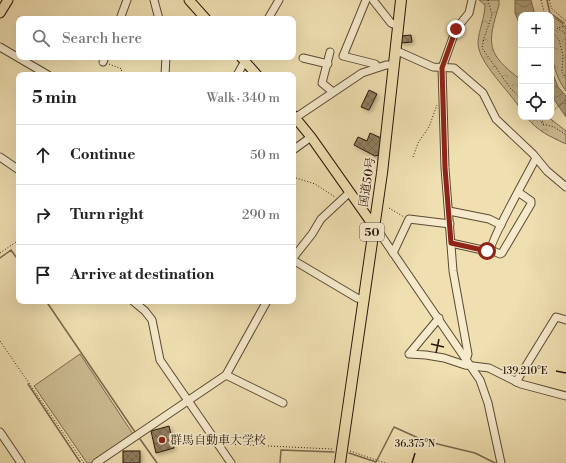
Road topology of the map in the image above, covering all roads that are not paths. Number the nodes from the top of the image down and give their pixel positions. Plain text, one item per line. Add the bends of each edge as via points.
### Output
1 (8, 0) edge
2 (128, 0) edge
3 (154, 0) edge
4 (189, 0) edge
5 (279, 0) edge
6 (366, 0) edge
7 (373, 0) edge
8 (401, 0) edge
9 (472, 0) edge
10 (1, 9) edge
11 (121, 16) edge
12 (159, 16) edge
13 (203, 16) edge
14 (270, 16) edge
15 (398, 26) junction
16 (0, 47) edge
17 (395, 50) junction
18 (330, 52) dead end
19 (16, 56) edge
20 (303, 58) dead end
21 (22, 60) edge
22 (166, 60) edge
23 (243, 60) edge
24 (244, 60) edge
25 (328, 64) junction
26 (394, 65) junction
27 (378, 67) junction
28 (442, 68) junction
29 (43, 72) edge
30 (165, 72) edge
31 (238, 72) edge
32 (254, 72) edge
33 (333, 92) junction
34 (296, 116) edge
35 (296, 119) edge
36 (311, 137) junction
37 (296, 148) edge
38 (0, 157) edge
39 (536, 158) junction
40 (16, 168) edge
41 (566, 187) edge
42 (350, 192) junction
43 (518, 192) junction
44 (449, 211) junction
45 (450, 224) junction
46 (501, 224) junction
47 (373, 225) junction
48 (451, 243) junction
49 (491, 250) junction
50 (393, 253) junction
51 (296, 254) edge
52 (296, 260) edge
53 (363, 300) junction
54 (137, 304) edge
55 (265, 304) edge
56 (438, 318) junction
57 (566, 320) edge
58 (468, 362) junction
59 (226, 375) junction
60 (516, 382) junction
61 (566, 396) edge
62 (187, 400) junction
63 (283, 403) dead end
64 (0, 432) edge
65 (21, 463) edge
66 (96, 463) edge
67 (231, 463) edge
68 (340, 463) edge
69 (501, 463) edge

1 - 10 main road
2 - 11 street
3 - 12 street
4 - 13 main road
5 - 14 street
6 - 27 street via 343,56 376,64
7 - 15 street via 392,23
8 - 15 highway, 国道50号 / 50
9 - 28 street via 469,13 456,29
15 - 17 highway, 国道50号 / 50
16 - 19 street
17 - 26 highway, 国道50号 / 50
17 - 28 street via 433,67
18 - 25 street
20 - 25 street
21 - 29 street
22 - 30 street
23 - 31 street
24 - 32 main road
25 - 33 street via 322,83
26 - 27 street
26 - 47 highway, 国道50号 / 50
27 - 33 street via 362,73
28 - 39 street via 454,68 478,88 496,118
28 - 44 street
33 - 34 street
35 - 36 main road
36 - 37 street
36 - 42 main road
38 - 40 street
39 - 41 street
39 - 43 street
42 - 47 main road
42 - 51 street via 321,219
43 - 46 street
43 - 49 street via 531,201 531,204 502,253
44 - 45 street
44 - 46 street
45 - 48 street
45 - 50 street via 409,219
46 - 49 street
47 - 50 street
47 - 53 highway, 国道50号 / 50
48 - 49 street
48 - 58 street via 457,300
50 - 56 street
52 - 53 street
53 - 68 highway, 国道50号 / 50
54 - 62 street via 152,320 160,360
55 - 59 street
56 - 58 street
56 - 58 street via 409,354 444,358 460,364
57 - 60 street via 556,318
58 - 60 street via 489,368
58 - 69 street via 485,390
59 - 62 street
59 - 63 street
60 - 61 street
62 - 66 street
62 - 67 street
64 - 65 street

